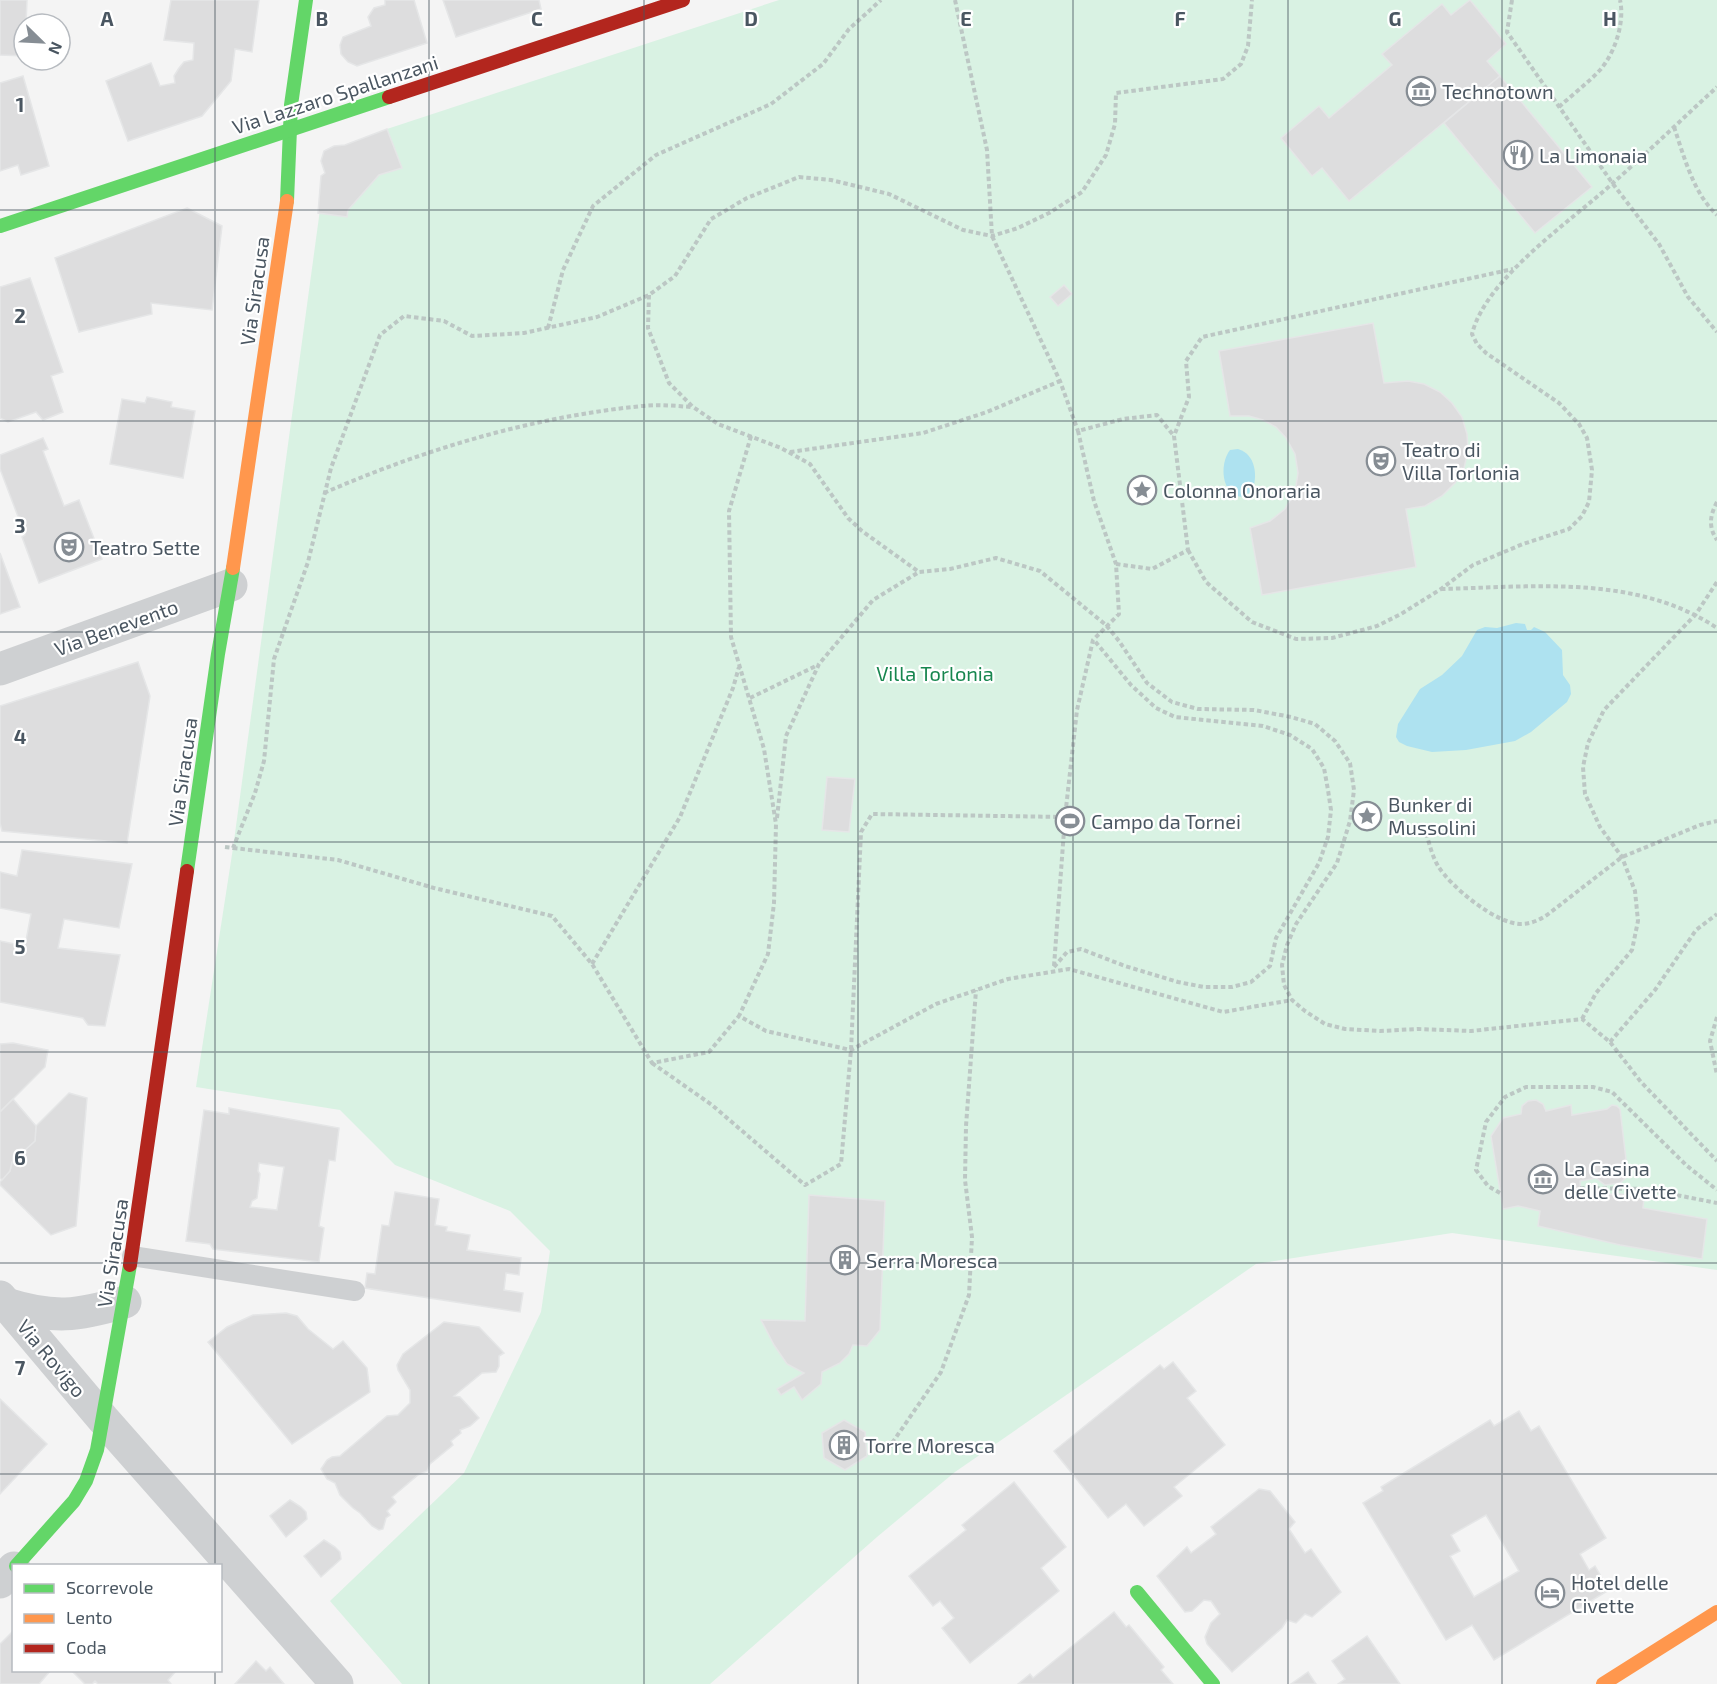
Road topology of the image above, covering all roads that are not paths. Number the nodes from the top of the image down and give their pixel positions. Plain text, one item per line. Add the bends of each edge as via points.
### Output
1 (306, 0) edge
2 (683, 0) edge
3 (289, 130) junction
4 (0, 226) edge
5 (231, 585) junction
6 (0, 669) edge
7 (132, 1256) junction
8 (355, 1291) dead end
9 (3, 1300) edge
10 (125, 1302) junction
11 (103, 1419) junction
12 (18, 1564) edge
13 (12, 1570) edge
14 (0, 1582) edge
15 (1137, 1592) dead end
16 (1717, 1612) edge
17 (330, 1682) edge
18 (1213, 1684) edge
19 (1603, 1684) edge

1 - 3 street, Via Siracusa
2 - 3 street, Via Lazzaro Spallanzani
3 - 4 street, Via Lazzaro Spallanzani
3 - 5 street, Via Siracusa via 287,202
5 - 6 street, Via Benevento
5 - 7 street, Via Siracusa
7 - 8 lane
7 - 10 street, Via Siracusa
9 - 10 street via 30,1311 60,1315
9 - 11 street, Via Rovigo
10 - 11 street, Via Siracusa
11 - 12 street, Via Siracusa via 96,1457 81,1491
11 - 17 street, Via Rovigo
13 - 14 street
15 - 18 street
16 - 19 street

